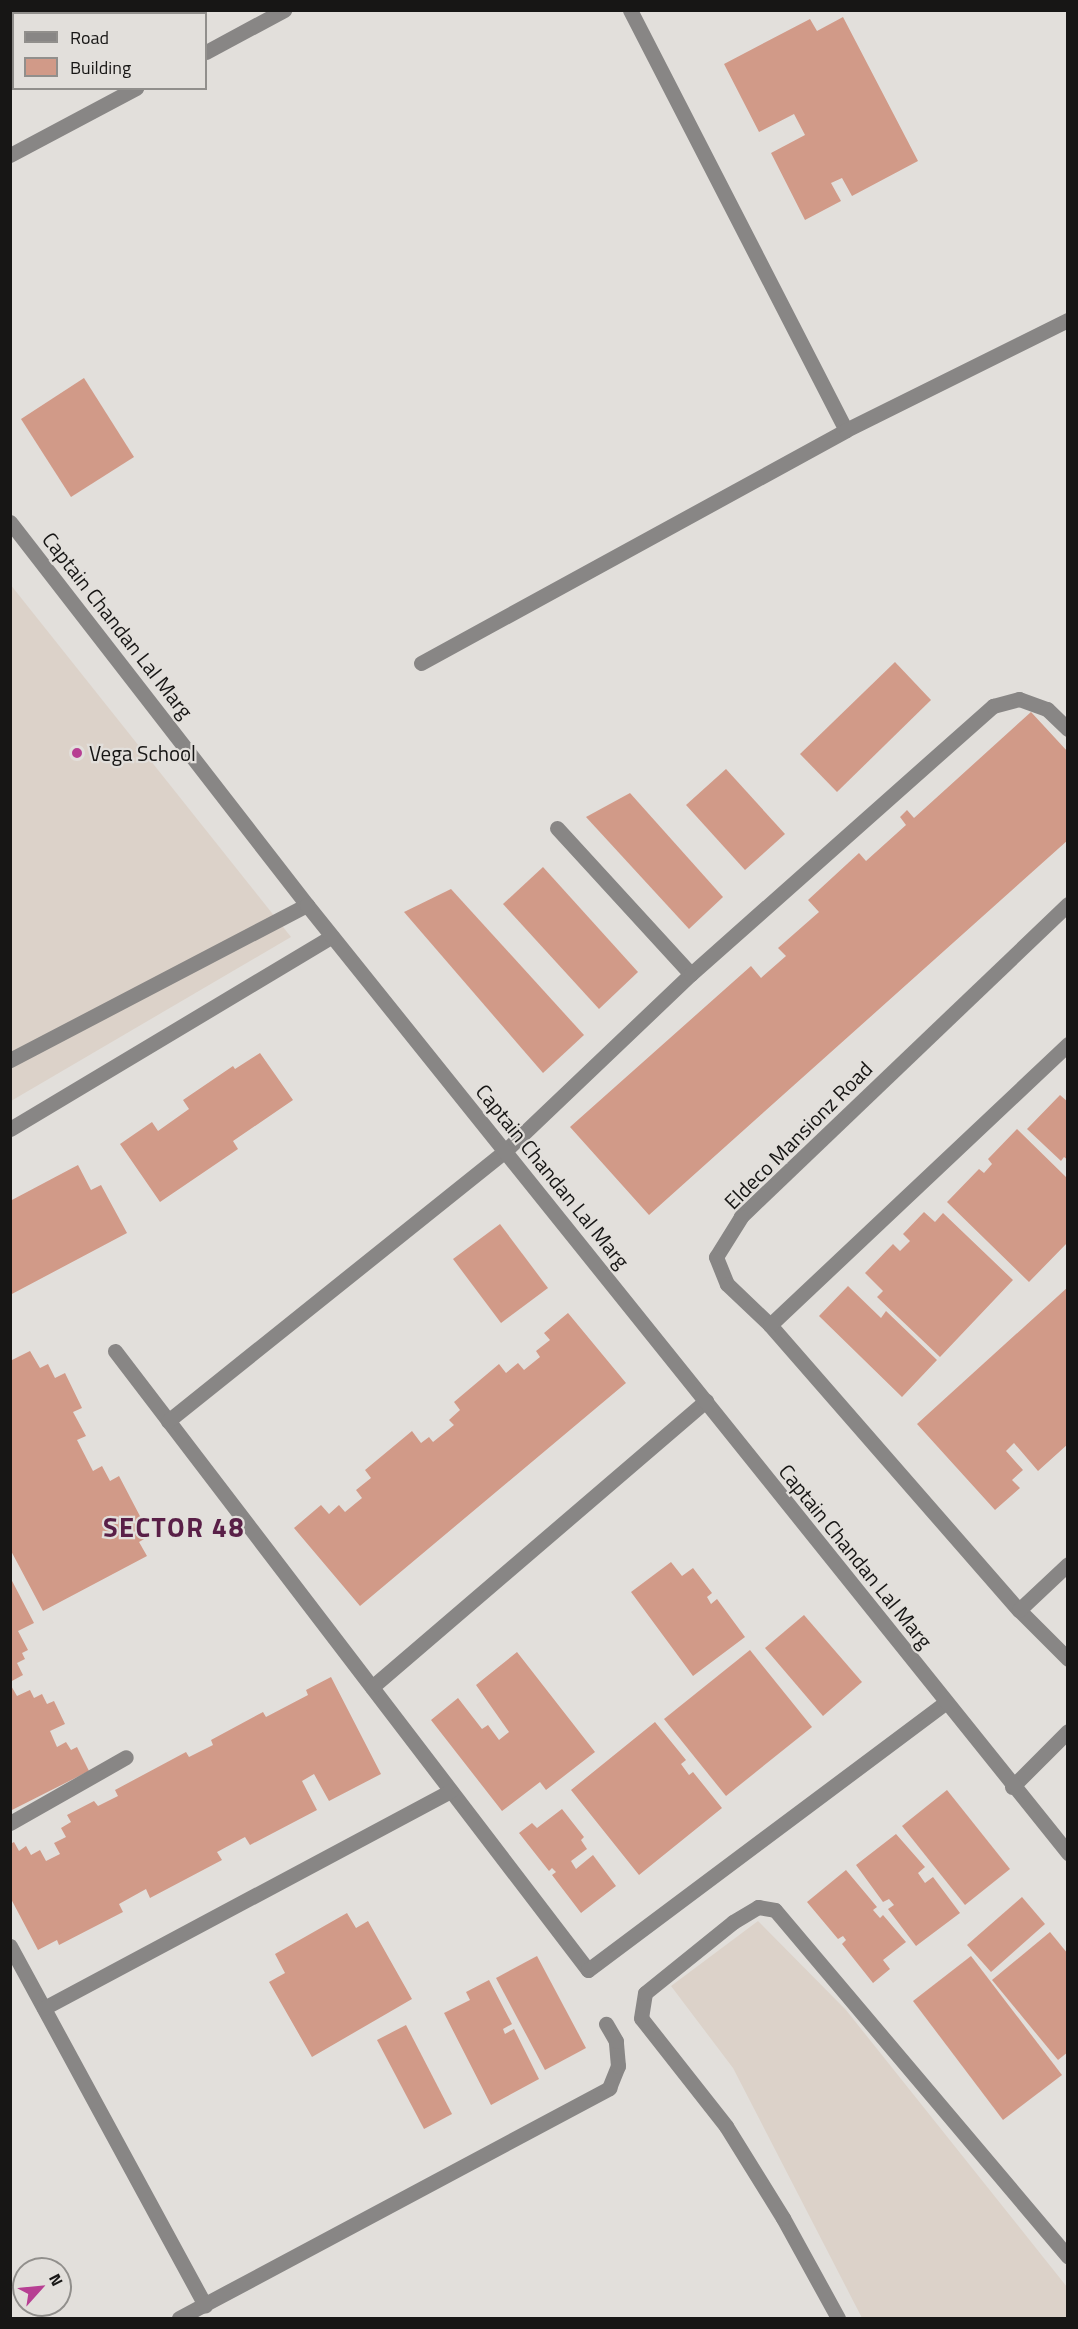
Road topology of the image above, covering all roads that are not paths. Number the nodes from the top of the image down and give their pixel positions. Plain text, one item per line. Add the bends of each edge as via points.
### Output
1 (284, 10) edge
2 (630, 10) edge
3 (207, 51) edge
4 (132, 90) edge
5 (10, 155) edge
6 (1068, 320) edge
7 (846, 430) junction
8 (10, 522) edge
9 (421, 663) dead end
10 (1068, 729) edge
11 (557, 828) dead end
12 (1068, 904) edge
13 (307, 905) junction
14 (332, 936) junction
15 (691, 974) junction
16 (1068, 1044) edge
17 (10, 1060) edge
18 (10, 1129) edge
19 (506, 1150) junction
20 (770, 1325) junction
21 (115, 1351) dead end
22 (706, 1401) junction
23 (168, 1421) junction
24 (1068, 1564) edge
25 (1019, 1610) junction
26 (1068, 1659) edge
27 (372, 1688) junction
28 (946, 1702) junction
29 (1068, 1731) edge
30 (126, 1757) dead end
31 (1012, 1787) junction
32 (451, 1791) junction
33 (10, 1823) edge
34 (1068, 1853) edge
35 (10, 1946) edge
36 (44, 2008) junction
37 (606, 2024) dead end
38 (1068, 2257) edge
39 (205, 2305) junction
40 (179, 2319) edge
41 (838, 2319) edge

1 - 3 street
2 - 7 street
4 - 5 street
6 - 7 street
7 - 9 street
8 - 13 street, Captain Chandan Lal Marg
10 - 15 street via 1047,710 1019,699 993,706
11 - 15 street
12 - 20 street, Eldeco Mansionz Road via 741,1217 716,1257 727,1284
13 - 14 street, Captain Chandan Lal Marg
13 - 17 street
14 - 18 street
14 - 19 street, Captain Chandan Lal Marg
15 - 19 street
16 - 20 street
19 - 22 street, Captain Chandan Lal Marg
19 - 23 street
20 - 25 street
21 - 23 street
22 - 27 street
22 - 28 street, Captain Chandan Lal Marg
23 - 27 street
24 - 25 street
25 - 26 street
27 - 32 street
28 - 31 street, Captain Chandan Lal Marg
28 - 32 street via 588,1970
29 - 31 street
30 - 33 street
31 - 34 street, Captain Chandan Lal Marg
32 - 36 street
35 - 36 street
36 - 39 street
37 - 39 street via 616,2041 618,2066 609,2088
38 - 41 street via 775,1910 758,1907 733,1922 645,1993 641,2018 726,2126 783,2218
39 - 40 street

